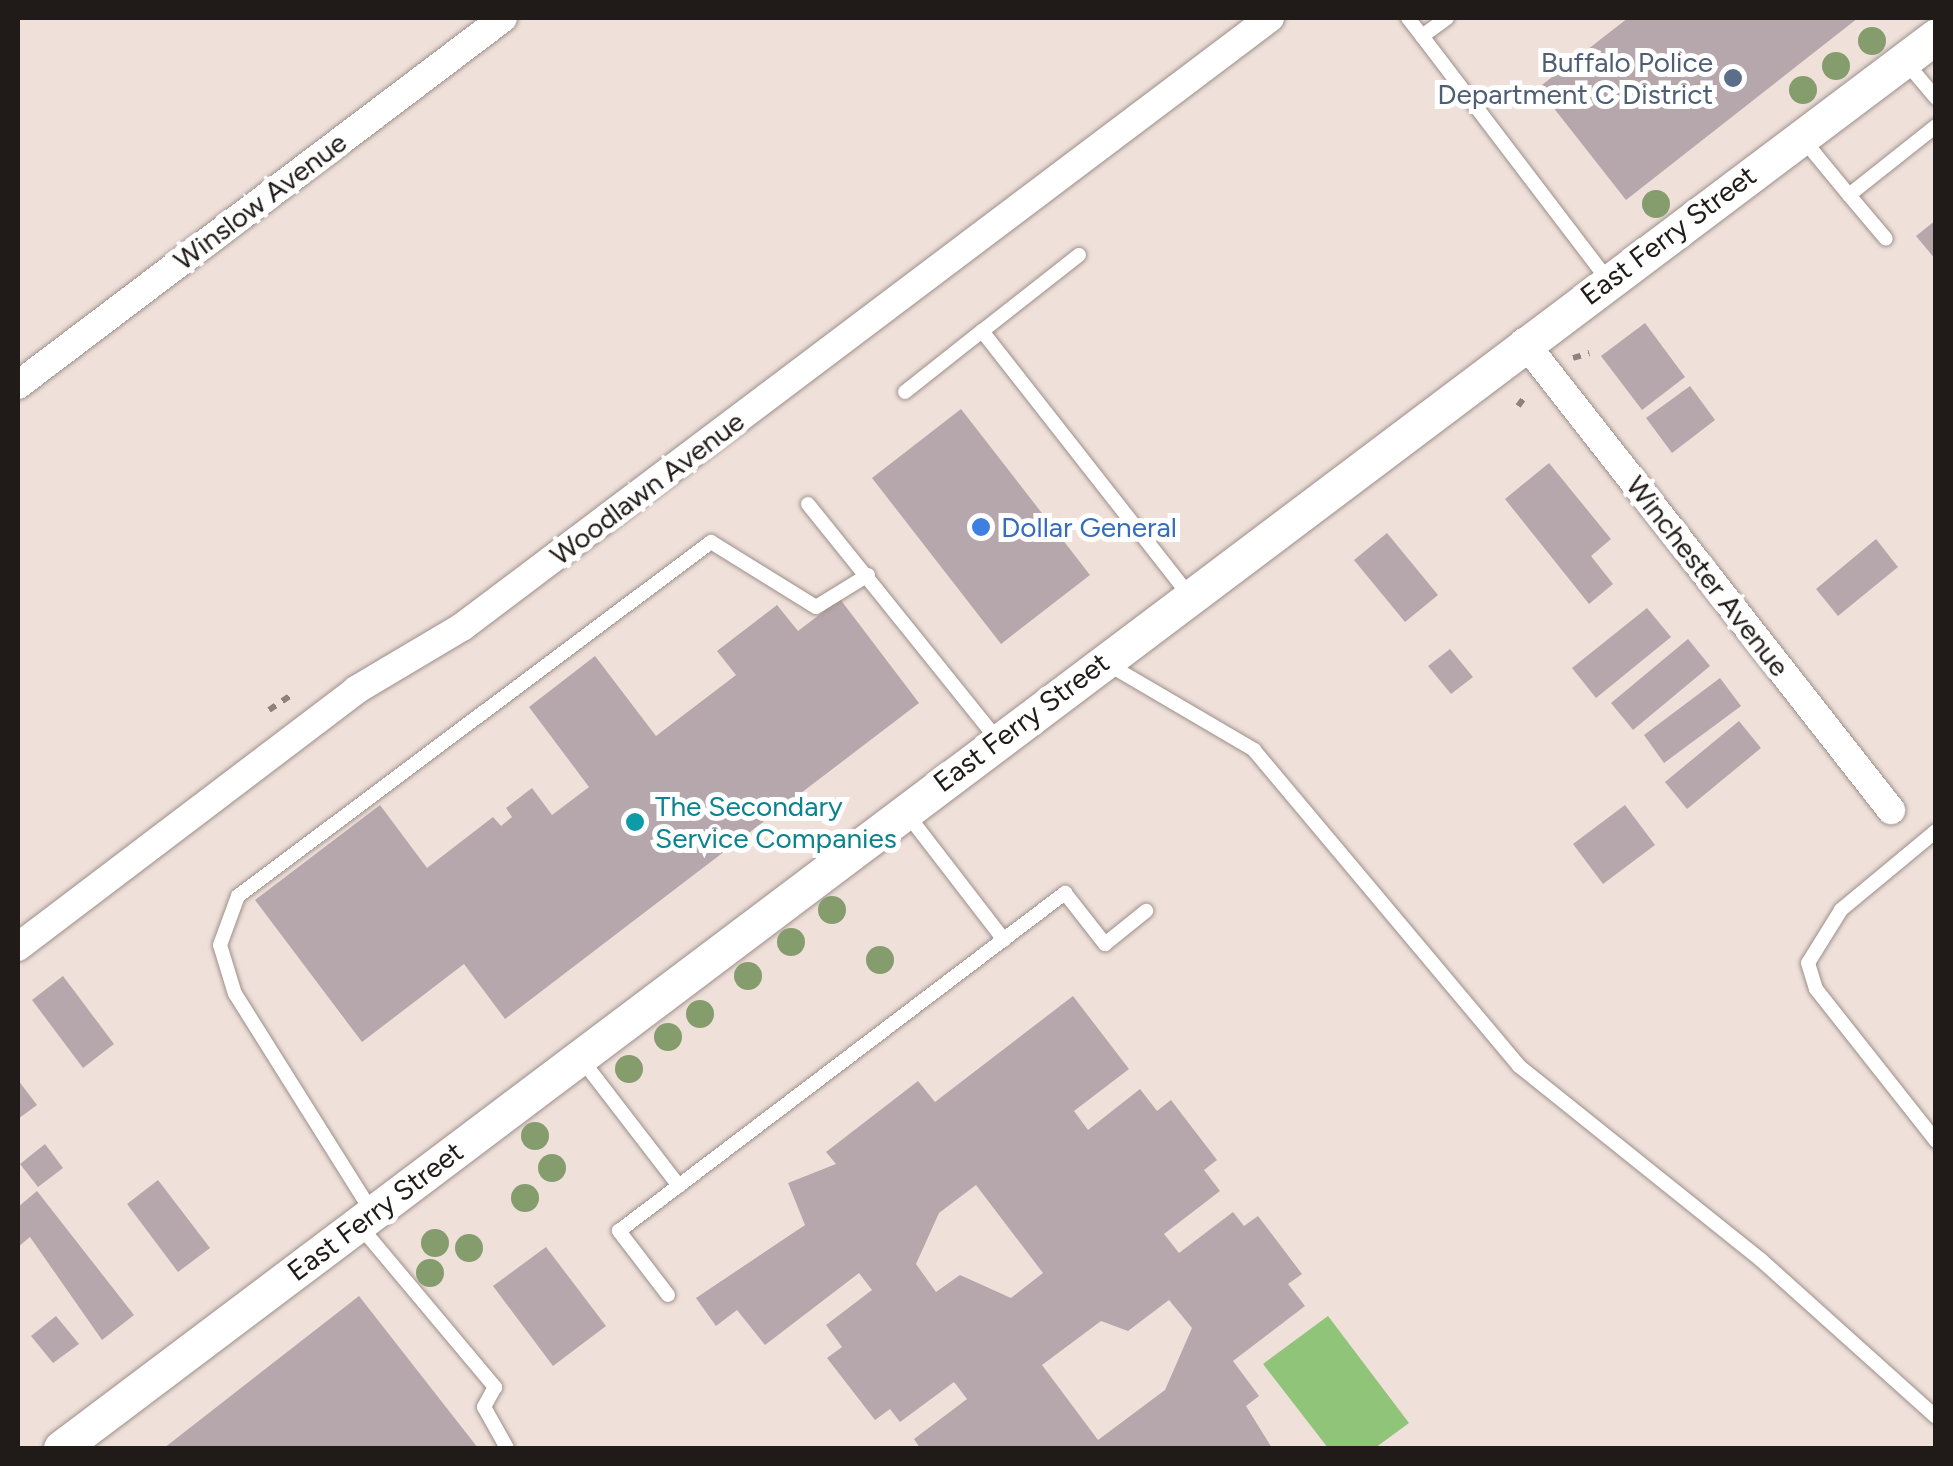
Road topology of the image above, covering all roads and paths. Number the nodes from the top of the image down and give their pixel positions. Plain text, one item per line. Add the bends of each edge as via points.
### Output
1 (503, 18) edge
2 (1270, 18) edge
3 (1408, 18) edge
4 (1447, 18) edge
5 (1422, 36) junction
6 (1936, 36) edge
7 (1904, 59) junction
8 (1936, 98) edge
9 (1936, 126) edge
10 (1800, 136) junction
11 (1849, 195) junction
12 (1886, 239) dead end
13 (1079, 255) dead end
14 (1608, 280) junction
15 (982, 331) junction
16 (1524, 342) junction
17 (1589, 353) dead end
18 (1573, 358) dead end
19 (18, 385) edge
20 (905, 392) dead end
21 (1527, 394) dead end
22 (1518, 406) dead end
23 (808, 504) dead end
24 (868, 574) junction
25 (1188, 595) junction
26 (1101, 661) junction
27 (290, 696) dead end
28 (269, 710) dead end
29 (997, 740) junction
30 (1891, 810) dead end
31 (905, 811) junction
32 (1936, 832) edge
33 (1146, 912) dead end
34 (1004, 940) junction
35 (18, 947) edge
36 (580, 1058) junction
37 (1936, 1141) edge
38 (678, 1186) junction
39 (365, 1218) junction
40 (668, 1295) dead end
41 (1936, 1417) edge
42 (76, 1444) edge
43 (507, 1448) edge

1 - 19 street, Winslow Avenue
2 - 35 street, Woodlawn Avenue via 462,628 356,690
3 - 5 lane
4 - 5 lane
5 - 14 lane
6 - 7 street, East Ferry Street
7 - 8 lane
7 - 10 street, East Ferry Street
9 - 11 lane
10 - 11 lane
10 - 14 street, East Ferry Street
11 - 12 lane
13 - 15 lane
14 - 16 street, East Ferry Street
15 - 20 lane
15 - 25 lane
16 - 25 street, East Ferry Street
16 - 30 street, Winchester Avenue
17 - 18 path
21 - 22 path
23 - 24 lane
24 - 29 lane
24 - 39 lane via 816,606 711,542 238,896 220,946 235,994
25 - 26 street, East Ferry Street
26 - 29 street, East Ferry Street
26 - 41 lane via 1254,750 1518,1066 1761,1260
27 - 28 path
29 - 31 street, East Ferry Street
31 - 34 lane
31 - 36 street, East Ferry Street
32 - 37 lane via 1840,910 1808,963 1816,989
33 - 34 lane via 1104,944 1065,893
34 - 38 lane
36 - 38 lane
36 - 39 street, East Ferry Street
38 - 40 lane via 620,1231
39 - 42 street, East Ferry Street
39 - 43 lane via 495,1387 484,1407

